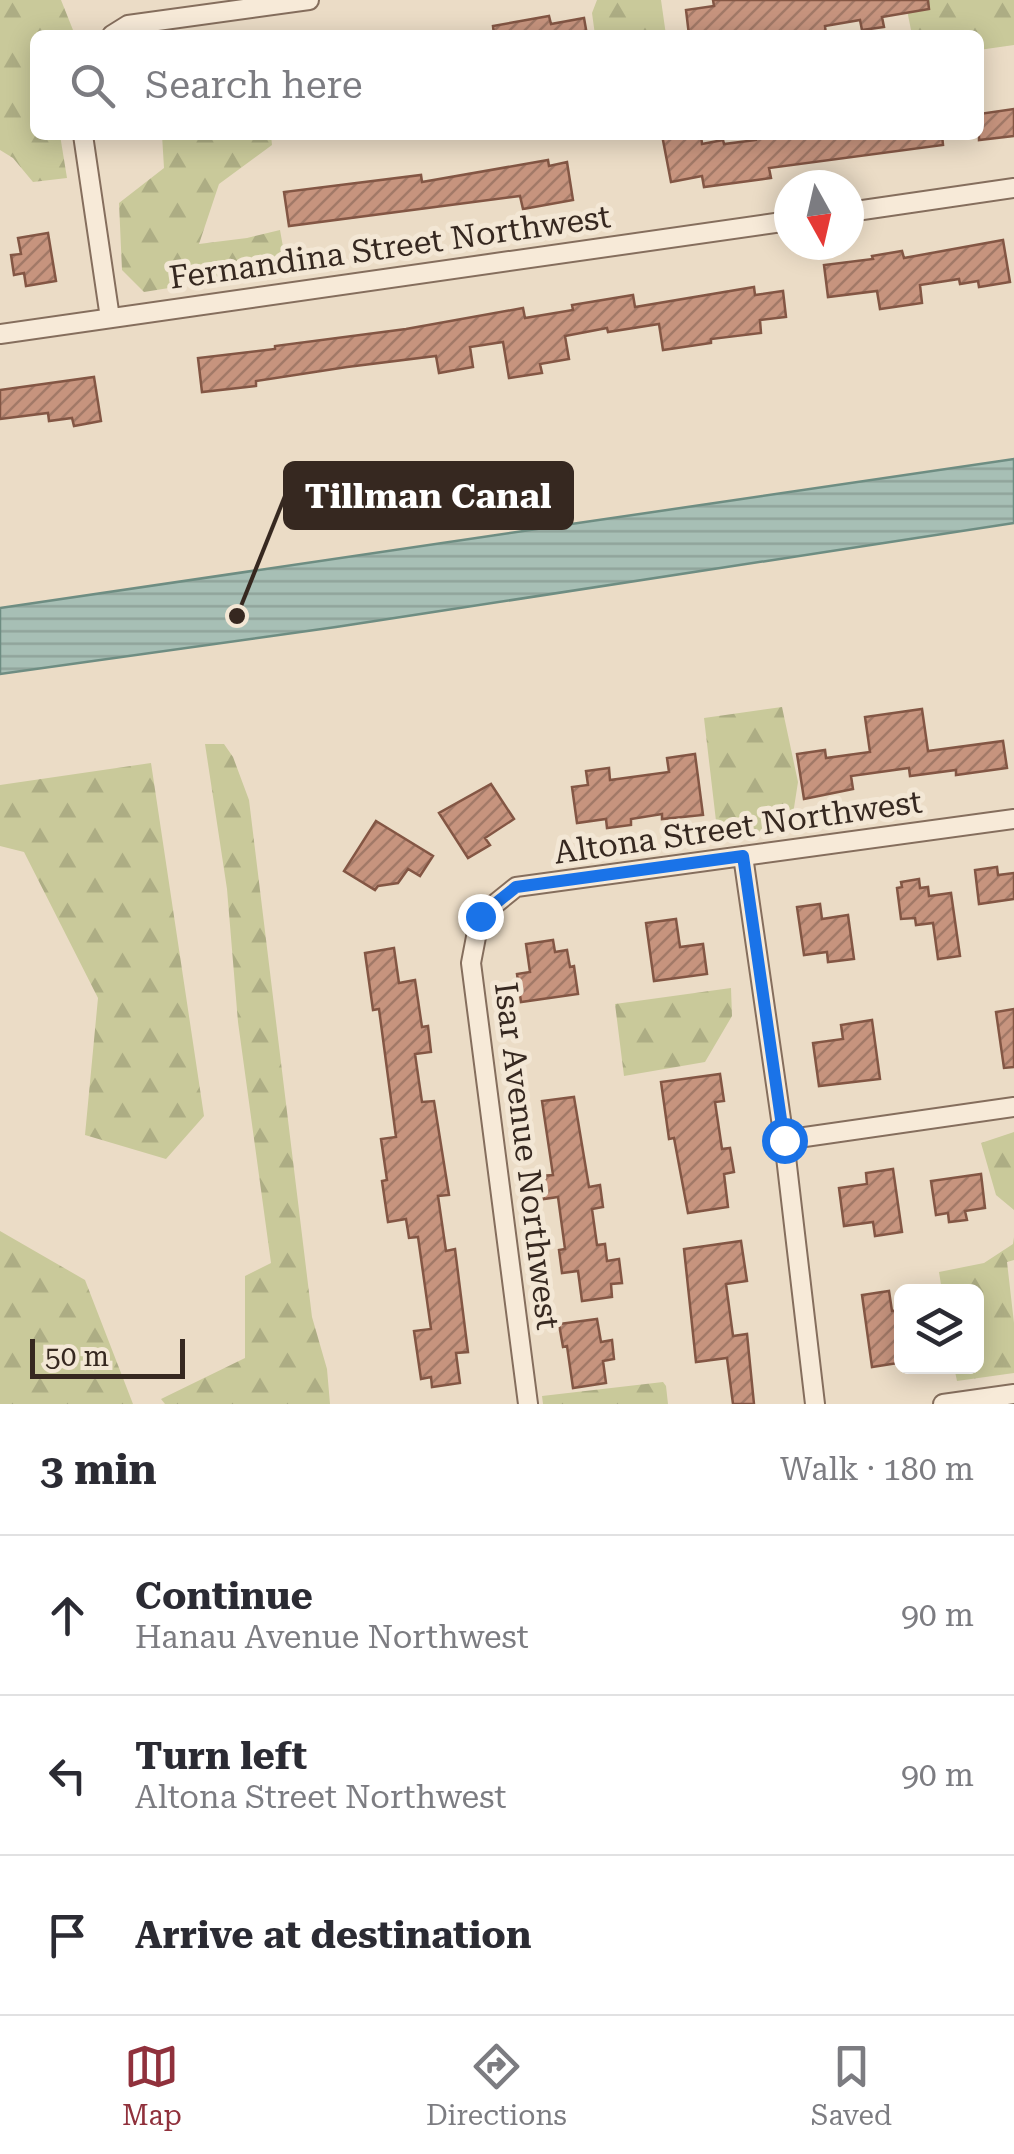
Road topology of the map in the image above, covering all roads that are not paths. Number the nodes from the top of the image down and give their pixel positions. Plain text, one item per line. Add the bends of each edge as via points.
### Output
1 (308, 0) edge
2 (120, 30) edge
3 (84, 140) edge
4 (1014, 188) edge
5 (864, 210) edge
6 (774, 222) edge
7 (110, 318) junction
8 (0, 334) edge
9 (1014, 819) edge
10 (743, 856) junction
11 (480, 916) joint
12 (1014, 1107) edge
13 (784, 1140) junction
14 (1014, 1394) edge
15 (528, 1404) edge
16 (815, 1404) edge
17 (943, 1404) edge

1 - 2 street
3 - 7 street
4 - 5 street
6 - 7 street, Fernandina Street Northwest
7 - 8 street, Fernandina Street Northwest
9 - 10 street, Altona Street Northwest
10 - 11 street, Altona Street Northwest via 516,887
10 - 13 street
11 - 15 street, Isar Avenue Northwest via 472,963
12 - 13 street
13 - 16 street
14 - 17 street

